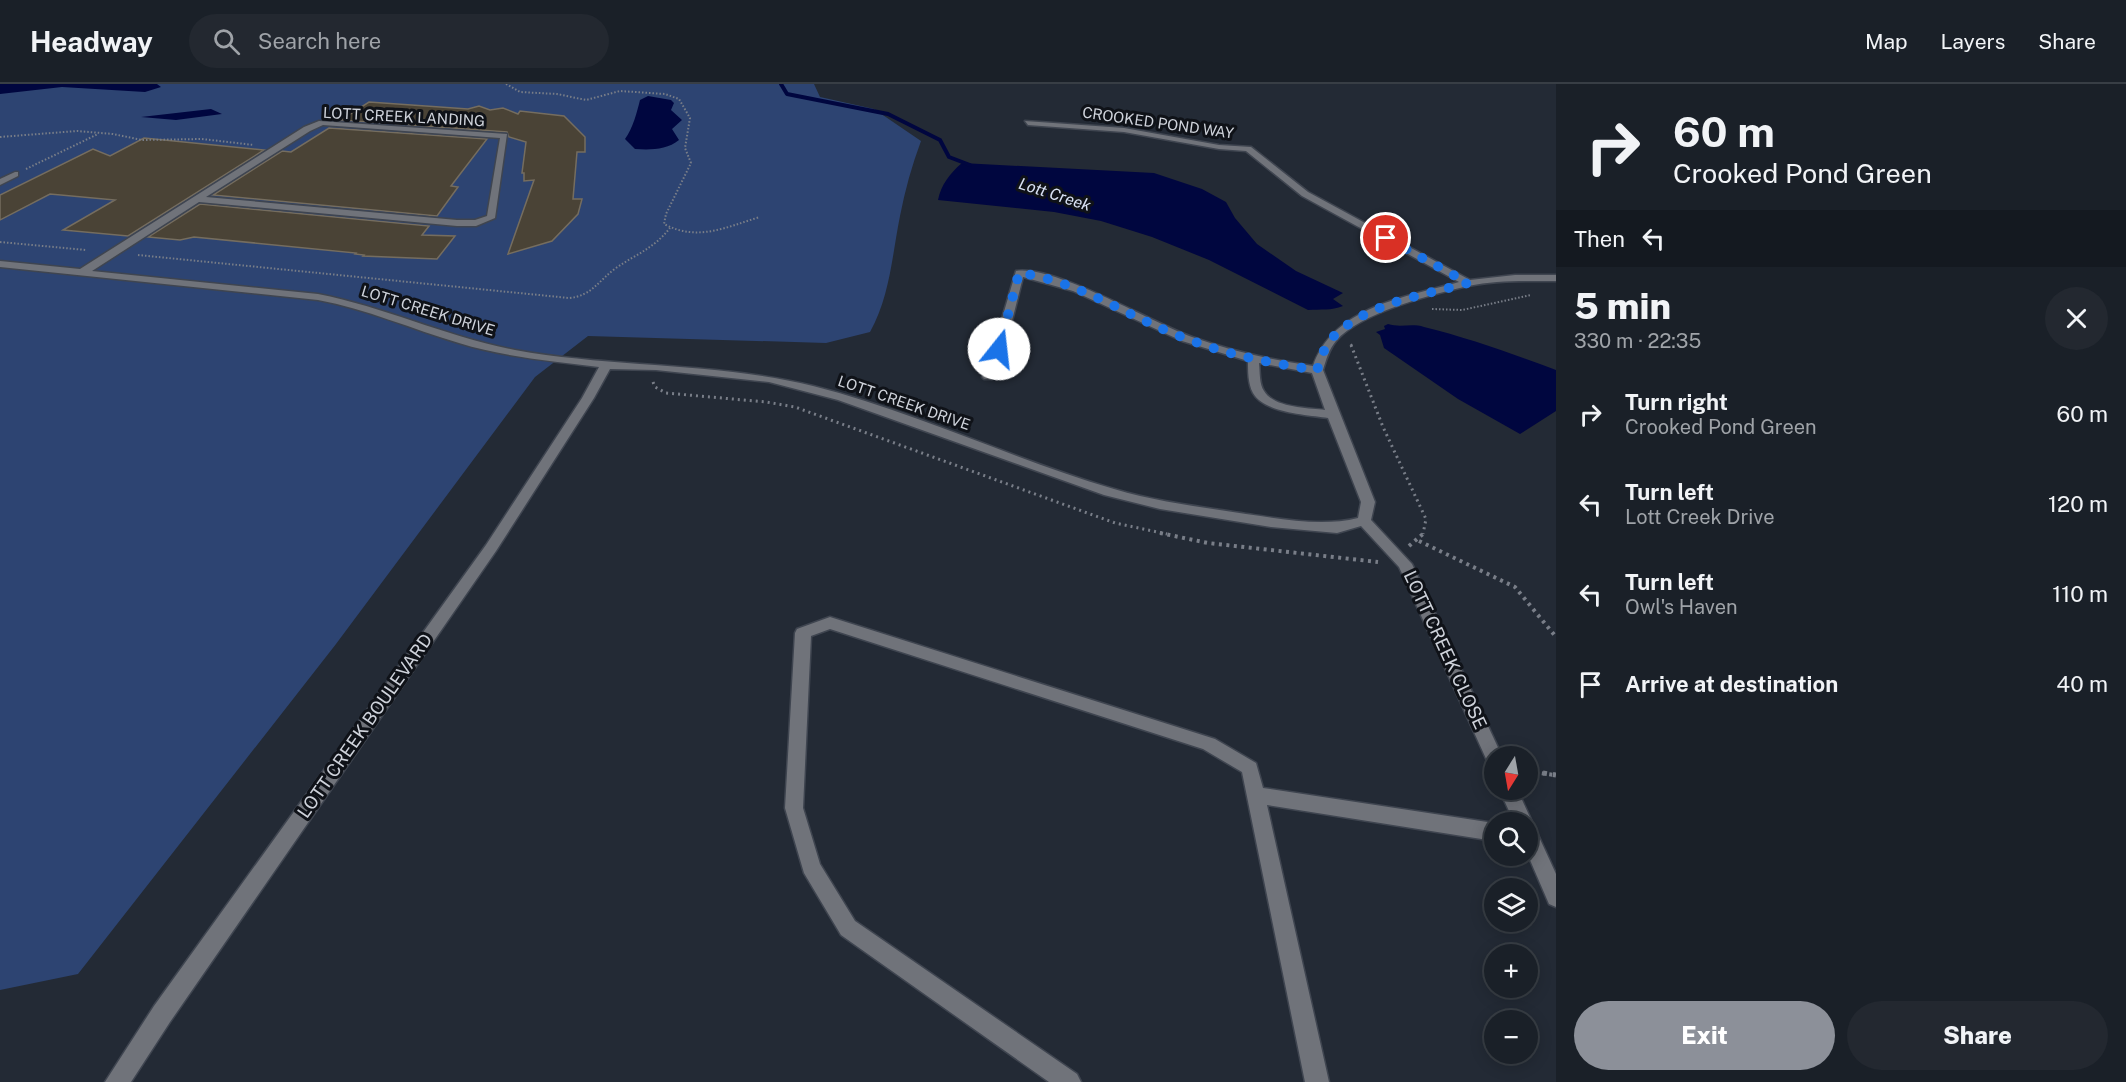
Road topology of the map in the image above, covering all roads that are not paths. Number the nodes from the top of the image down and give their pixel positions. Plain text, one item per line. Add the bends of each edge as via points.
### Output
1 (1028, 123) dead end
2 (15, 174) road end
3 (0, 182) edge
4 (198, 199) junction
5 (0, 264) edge
6 (81, 273) junction
7 (1556, 278) edge
8 (1468, 283) junction
9 (1253, 361) junction
10 (606, 365) junction
11 (1317, 370) junction
12 (988, 377) dead end
13 (1333, 415) junction
14 (1364, 521) junction
15 (1488, 746) edge
16 (1258, 795) junction
17 (1484, 830) edge
18 (1538, 857) edge
19 (1556, 897) edge
20 (117, 1082) edge
21 (1070, 1082) edge
22 (1317, 1082) edge

1 - 8 street, CROOKED POND WAY via 1124,130 1248,149 1305,194
2 - 3 street
4 - 4 street, LOTT CREEK LANDING via 322,123 504,136 491,218 484,221 457,223
4 - 6 street, LOTT CREEK LANDING
5 - 6 street, LOTT CREEK DRIVE
6 - 10 street, LOTT CREEK DRIVE via 318,297 349,303 490,348
7 - 8 street
8 - 11 street via 1393,304 1357,319 1333,337
9 - 11 street
9 - 12 street via 1201,345 1077,288 1019,273
9 - 13 street via 1258,392 1266,400
10 - 14 street, LOTT CREEK DRIVE via 769,379 842,397 1109,492 1160,505 1337,528
10 - 20 street, LOTT CREEK BOULEVARD via 491,548
11 - 13 street
13 - 14 street via 1368,502
14 - 15 street, LOTT CREEK CLOSE via 1405,564
16 - 17 street
16 - 21 street via 1251,768 1209,744 830,624 803,633 794,808 811,867 848,927
16 - 22 street
18 - 19 street

